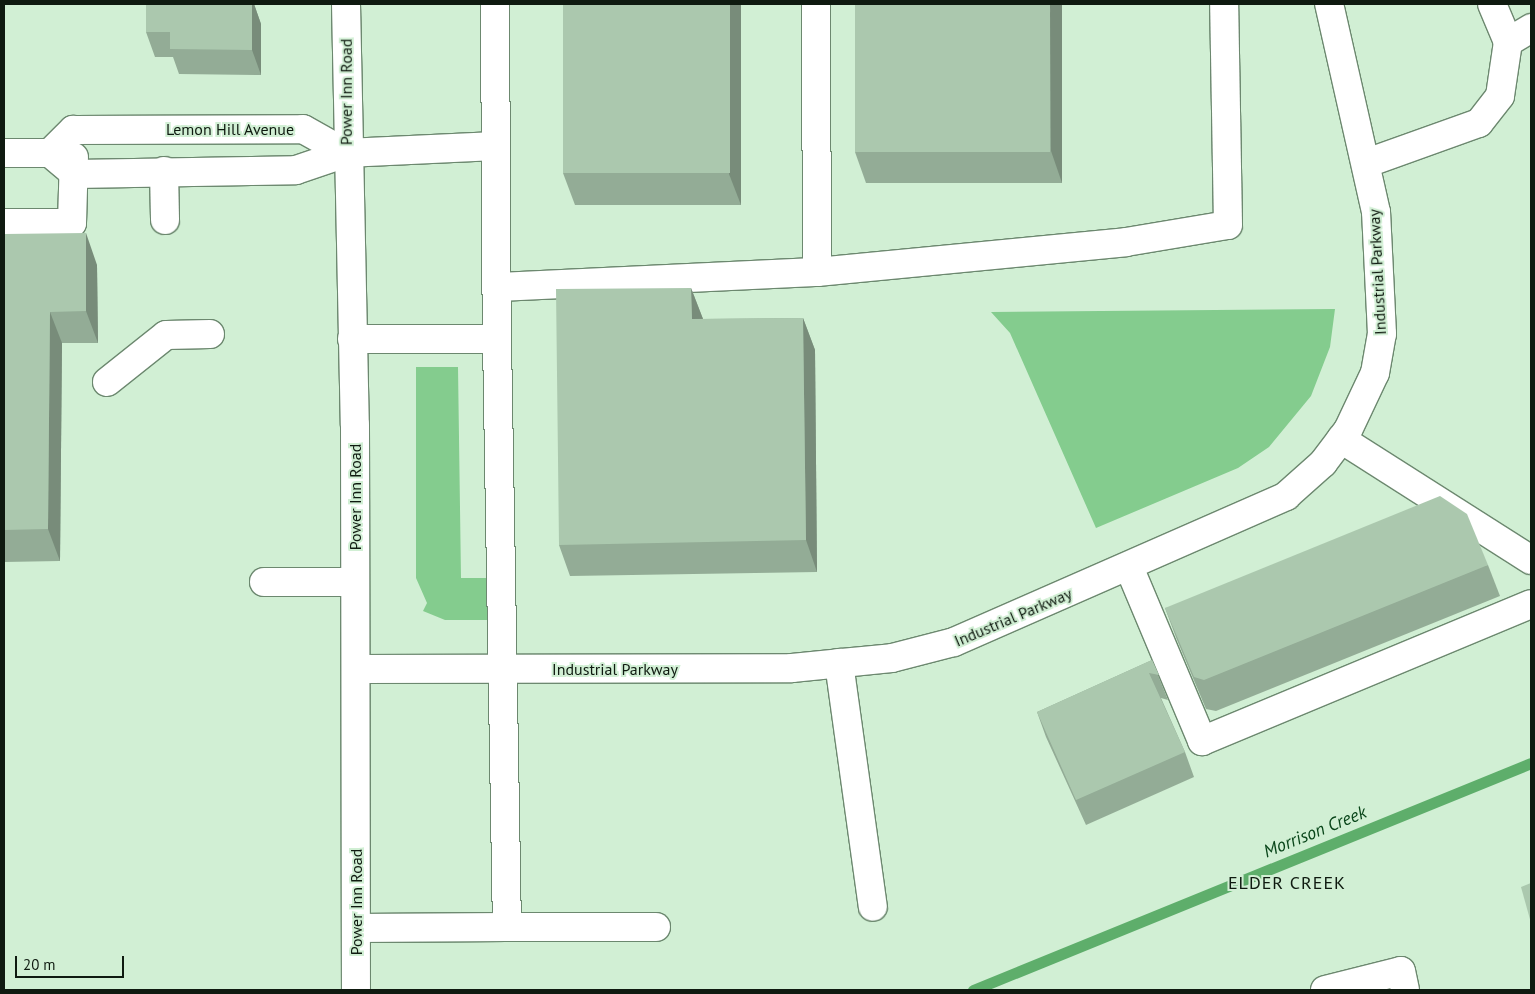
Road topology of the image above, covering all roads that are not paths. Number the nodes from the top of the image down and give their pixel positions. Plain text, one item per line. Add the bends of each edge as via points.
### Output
1 (346, 4) edge
2 (496, 4) edge
3 (816, 4) edge
4 (1224, 4) edge
5 (1328, 4) edge
6 (1492, 4) edge
7 (1531, 28) edge
8 (1508, 42) junction
9 (73, 130) junction
10 (496, 146) junction
11 (4, 153) edge
12 (50, 153) junction
13 (346, 153) junction
14 (1367, 163) junction
15 (164, 171) junction
16 (75, 174) junction
17 (165, 220) dead end
18 (4, 223) edge
19 (817, 272) junction
20 (496, 286) junction
21 (210, 334) dead end
22 (352, 339) junction
23 (496, 339) junction
24 (106, 382) dead end
25 (1341, 439) junction
26 (1531, 560) edge
27 (1129, 567) junction
28 (264, 582) dead end
29 (355, 582) junction
30 (1531, 604) edge
31 (839, 664) junction
32 (356, 669) junction
33 (505, 669) junction
34 (873, 907) dead end
35 (506, 927) junction
36 (656, 927) dead end
37 (356, 928) junction
38 (356, 990) edge
39 (1325, 990) edge
40 (1405, 990) edge

1 - 13 street, Power Inn Road
2 - 10 street
3 - 19 street
4 - 19 street via 1228,225 1126,242
5 - 14 street, Industrial Parkway
6 - 8 street
7 - 8 street
8 - 14 street via 1500,96 1479,124
9 - 12 street
9 - 13 street, Lemon Hill Avenue via 303,129
9 - 16 street
10 - 13 street
10 - 20 street
11 - 12 street
12 - 16 street
13 - 15 street via 296,170
13 - 22 street, Power Inn Road
14 - 25 street, Industrial Parkway via 1376,212 1382,334 1365,399
15 - 16 street
15 - 17 street
16 - 18 street via 72,223
19 - 20 street
20 - 23 street
21 - 24 street via 166,335
22 - 23 street
22 - 29 street, Power Inn Road
23 - 33 street
25 - 26 street
25 - 27 street, Industrial Parkway via 1323,463 1286,496
27 - 30 street via 1202,741
27 - 31 street, Industrial Parkway via 954,642 892,658
28 - 29 street
29 - 32 street, Power Inn Road
31 - 33 street, Industrial Parkway via 792,668
31 - 34 street
32 - 33 street, Industrial Parkway
32 - 37 street, Power Inn Road
33 - 35 street
35 - 36 street
35 - 37 street
37 - 38 street, Power Inn Road
39 - 40 street via 1401,971

